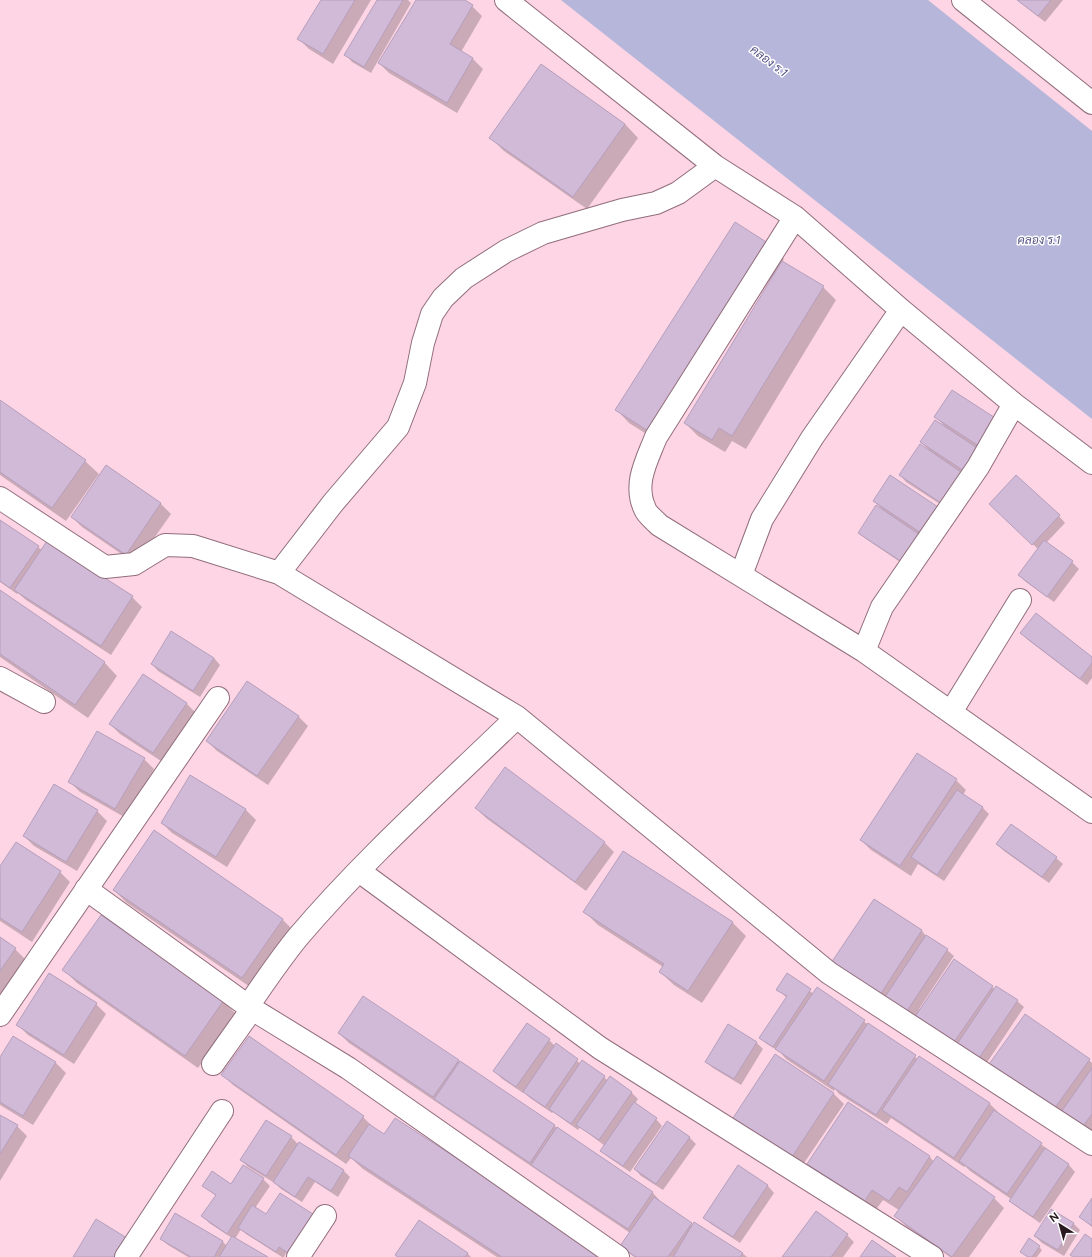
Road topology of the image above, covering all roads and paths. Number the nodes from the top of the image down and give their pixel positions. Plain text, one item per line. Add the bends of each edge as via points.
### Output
1 (506, 0) edge
2 (963, 0) edge
3 (1092, 103) edge
4 (715, 166) junction
5 (795, 217) junction
6 (901, 310) junction
7 (1014, 404) junction
8 (1092, 463) edge
9 (0, 498) edge
10 (279, 573) junction
11 (741, 575) junction
12 (1020, 600) dead end
13 (864, 651) junction
14 (0, 678) edge
15 (218, 698) dead end
16 (44, 702) dead end
17 (951, 712) junction
18 (517, 717) junction
19 (1092, 812) edge
20 (358, 871) junction
21 (86, 889) junction
22 (250, 1008) junction
23 (0, 1015) edge
24 (213, 1064) dead end
25 (222, 1111) dead end
26 (1092, 1144) edge
27 (325, 1216) dead end
28 (126, 1257) edge
29 (298, 1257) edge
30 (618, 1257) edge
31 (932, 1257) edge

1 - 4 street
2 - 3 street
4 - 5 street
4 - 10 street via 678,193 656,203 543,233 506,250 464,278 443,298 432,314 423,343 416,383 398,427 333,503
5 - 6 street
5 - 11 street via 656,437 641,474 639,487 645,509 659,525
6 - 7 street
6 - 11 street via 812,438 762,519
7 - 8 street
7 - 13 street via 978,467 882,607
9 - 10 street via 105,567 134,564 165,545 193,546
10 - 18 street
11 - 13 street
12 - 17 street
13 - 17 street
14 - 16 street
15 - 21 street
17 - 19 street
18 - 20 street
18 - 26 street via 829,973
20 - 22 street via 298,937
20 - 31 street via 600,1048
21 - 22 street
21 - 23 street
22 - 24 street
22 - 30 street via 348,1068
25 - 28 street
27 - 29 street

